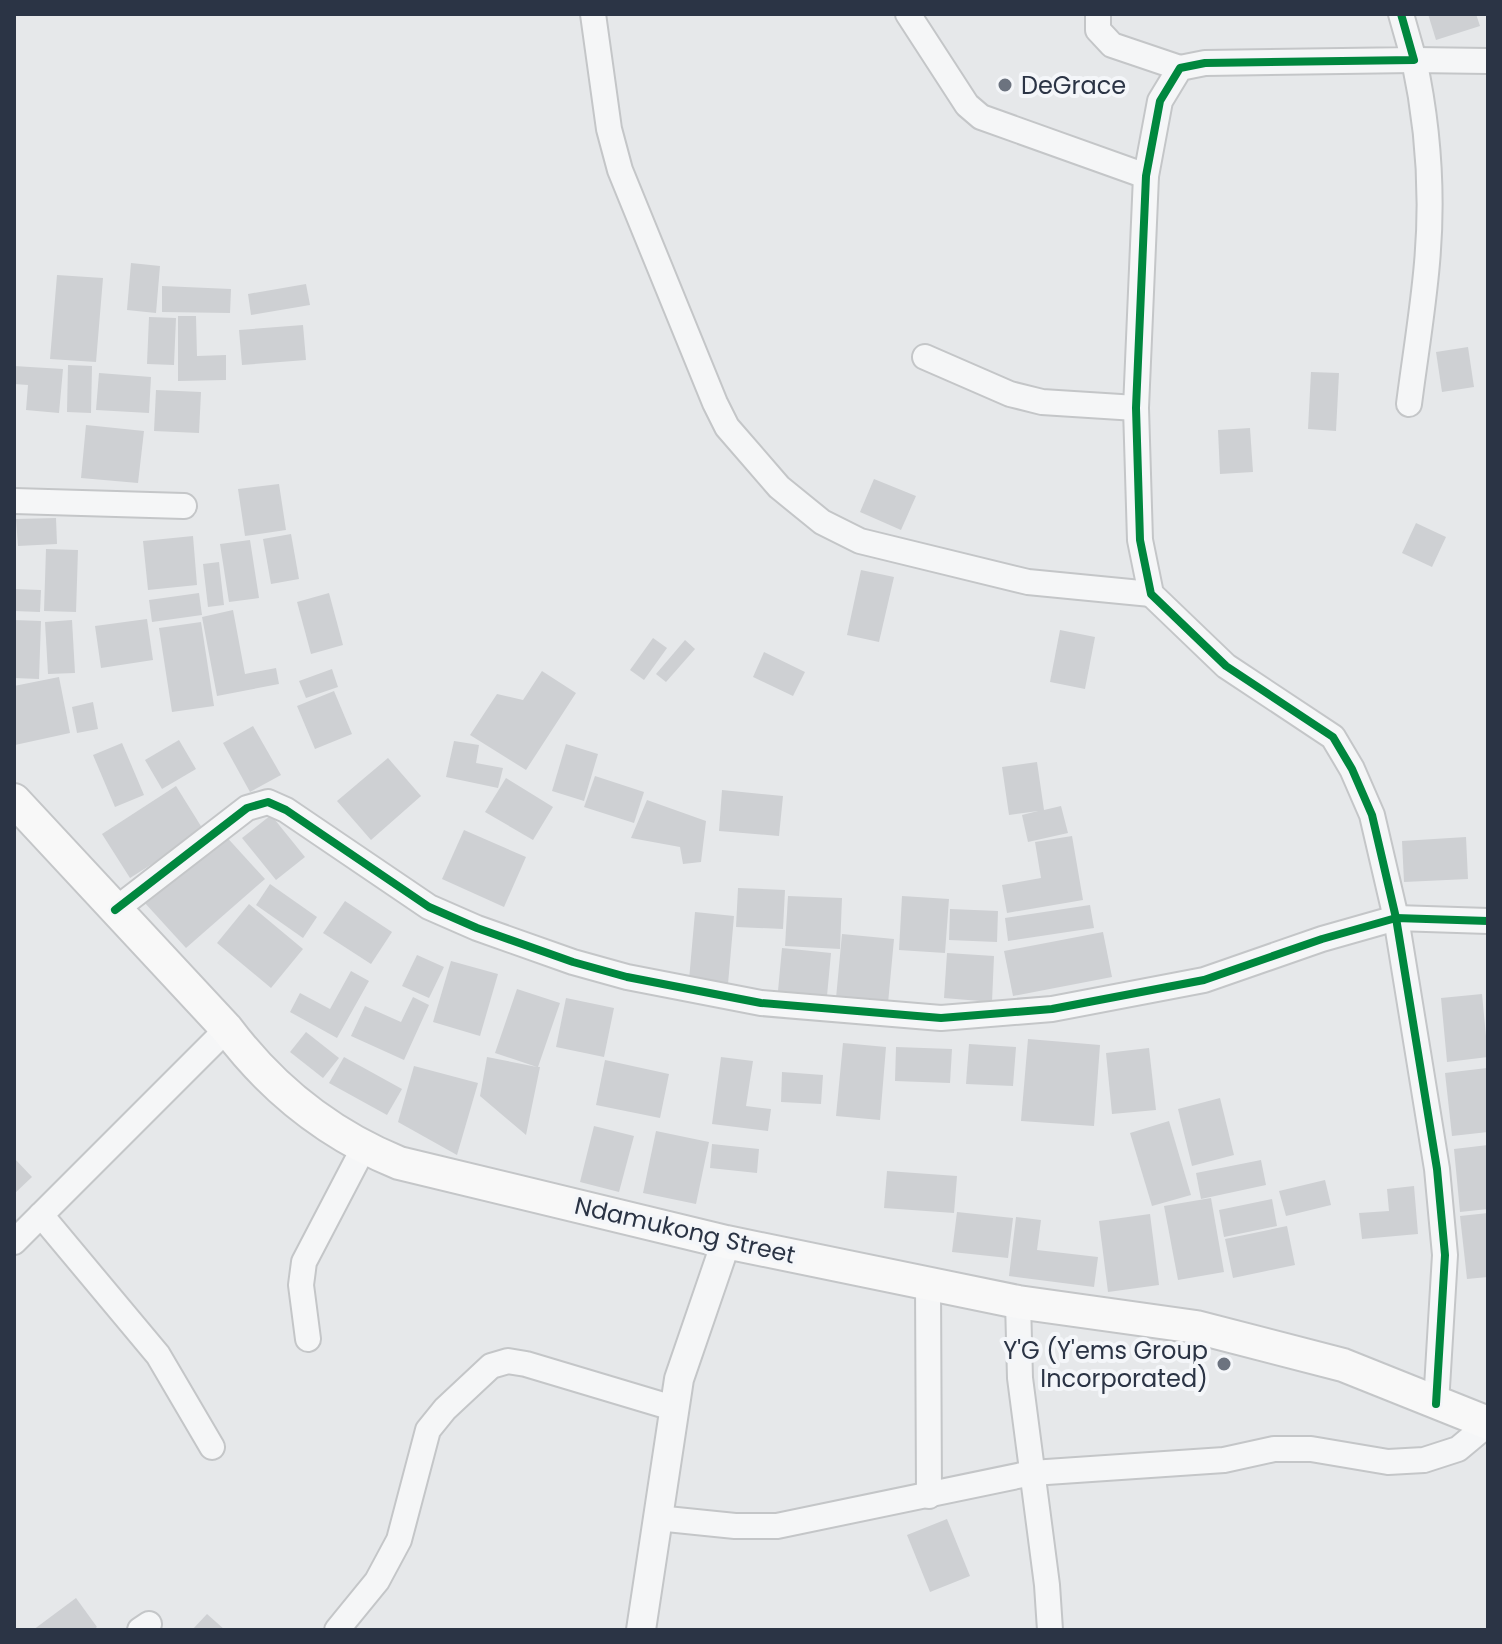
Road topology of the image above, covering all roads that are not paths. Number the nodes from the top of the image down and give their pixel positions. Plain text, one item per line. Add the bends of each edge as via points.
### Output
1 (593, 14) edge
2 (1098, 14) edge
3 (1401, 14) edge
4 (909, 15) edge
5 (1414, 60) junction
6 (1488, 61) edge
7 (1180, 68) junction
8 (1146, 176) junction
9 (925, 357) dead end
10 (1409, 404) dead end
11 (1136, 408) junction
12 (14, 501) edge
13 (184, 506) dead end
14 (1151, 594) junction
15 (14, 800) edge
16 (115, 910) junction
17 (1396, 918) junction
18 (1488, 921) edge
19 (227, 1029) junction
20 (363, 1149) junction
21 (41, 1215) junction
22 (14, 1242) edge
23 (726, 1242) junction
24 (928, 1284) junction
25 (1018, 1302) junction
26 (308, 1339) dead end
27 (1436, 1404) junction
28 (673, 1408) junction
29 (1488, 1424) edge
30 (212, 1447) dead end
31 (1032, 1473) junction
32 (929, 1496) junction
33 (657, 1518) junction
34 (337, 1630) edge
35 (641, 1630) edge
36 (1050, 1630) edge

1 - 14 street via 620,170 727,427 779,487 822,522 860,541 1028,582
2 - 7 street via 1098,30 1112,45
3 - 5 street
4 - 8 street via 967,105 981,117
5 - 6 street
5 - 7 street via 1205,63
5 - 10 street via 1425,115 1429,228
7 - 8 street via 1160,101
8 - 11 street
9 - 11 street via 1010,394 1042,402
11 - 14 street via 1140,540
12 - 13 street
14 - 17 street via 1226,666 1333,737 1372,815
15 - 16 main road, Ndamukong Street
16 - 17 street via 247,808 268,802 429,907 477,928 627,977 761,1003 941,1018 1052,1009 1204,980
16 - 19 main road, Ndamukong Street
17 - 18 street
17 - 27 street via 1437,1169 1445,1255
19 - 20 main road, Ndamukong Street via 249,1059 299,1107
19 - 21 street
20 - 23 main road, Ndamukong Street via 399,1163
20 - 26 street via 304,1262 301,1285
21 - 22 street
21 - 30 street via 158,1355
23 - 24 main road, Ndamukong Street
23 - 28 street
24 - 25 main road, Ndamukong Street
24 - 32 street
25 - 27 main road, Ndamukong Street via 1196,1327 1343,1365
25 - 31 street via 1020,1378
27 - 29 main road, Ndamukong Street
28 - 33 street
28 - 34 street via 526,1364 508,1361 491,1366 428,1430 399,1540 377,1581
29 - 31 street via 1458,1449 1424,1460 1388,1462 1311,1449 1274,1449 1224,1460
31 - 32 street
31 - 36 street
32 - 33 street via 777,1526
33 - 35 street

